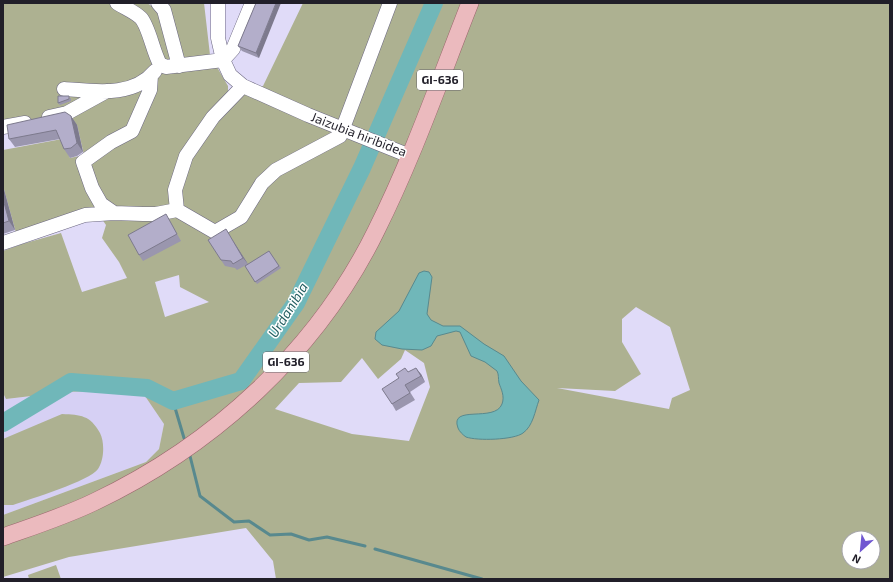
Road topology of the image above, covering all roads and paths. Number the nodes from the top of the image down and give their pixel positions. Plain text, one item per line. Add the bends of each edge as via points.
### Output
1 (117, 3) edge
2 (158, 3) edge
3 (218, 3) edge
4 (252, 3) edge
5 (390, 3) edge
6 (470, 3) edge
7 (223, 60) junction
8 (160, 64) junction
9 (179, 66) junction
10 (151, 76) junction
11 (242, 86) junction
12 (64, 89) dead end
13 (107, 91) junction
14 (3, 127) edge
15 (342, 128) junction
16 (410, 156) junction
17 (177, 210) junction
18 (114, 213) junction
19 (3, 243) edge
20 (3, 537) edge

1 - 8 street via 145,24
2 - 9 street via 164,10
3 - 7 street, Jaizubia hiribidea via 218,38
4 - 7 street via 233,49
5 - 15 street
6 - 16 main road, Jaizubia hiribidea / GI-636
7 - 9 street
7 - 11 street, Jaizubia hiribidea via 230,75
8 - 9 street via 166,67
8 - 10 street
10 - 13 street via 130,89
10 - 18 street via 150,90 132,131 83,162 101,204
11 - 15 street, Jaizubia hiribidea
11 - 17 street via 213,117 186,156 175,190
12 - 13 street
13 - 14 street via 67,113
15 - 16 street, Jaizubia hiribidea
15 - 17 street via 340,136 276,170 262,183 241,217 214,232
16 - 20 main road, GI-636 via 376,232 344,287 304,341 246,401 189,448 124,487 92,503
17 - 18 street via 156,214
18 - 19 street via 85,215

